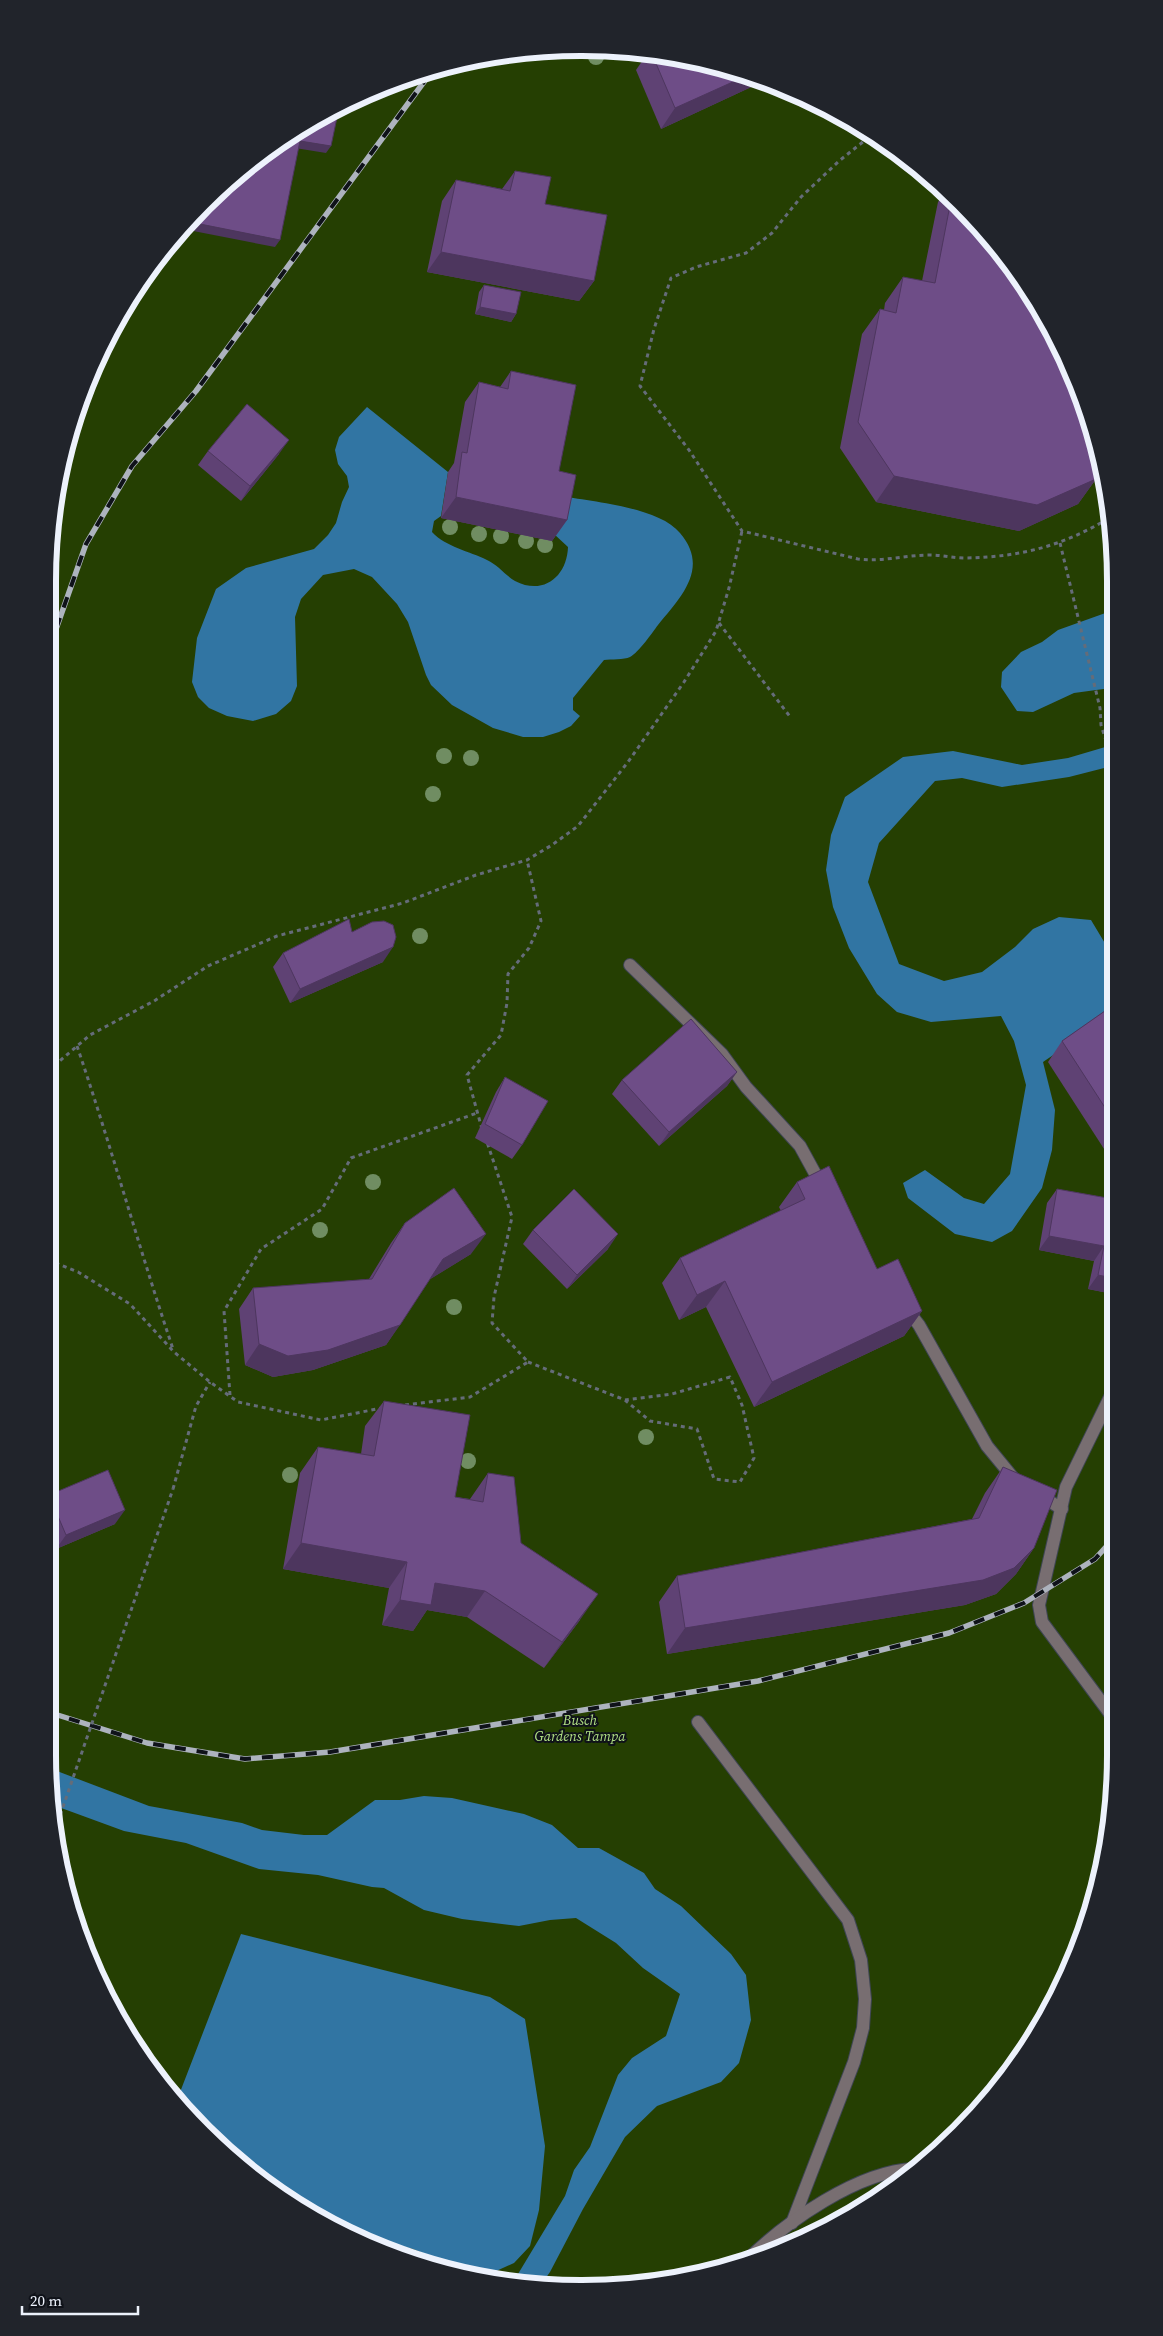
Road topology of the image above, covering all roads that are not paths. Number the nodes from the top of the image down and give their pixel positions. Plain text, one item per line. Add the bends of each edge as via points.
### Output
1 (630, 965) dead end
2 (828, 1196) edge
3 (895, 1294) edge
4 (1107, 1403) edge
5 (1062, 1509) junction
6 (1107, 1710) edge
7 (698, 1722) dead end
8 (898, 2173) edge
9 (792, 2223) junction
10 (763, 2247) edge

1 - 2 lane via 722,1054 746,1087 800,1146
3 - 5 lane via 919,1326 986,1446 1012,1477
4 - 5 lane via 1066,1487
5 - 6 lane via 1039,1605 1042,1622
7 - 9 lane via 848,1920 861,1960 863,2028 854,2062
8 - 9 lane via 857,2183
9 - 10 lane

